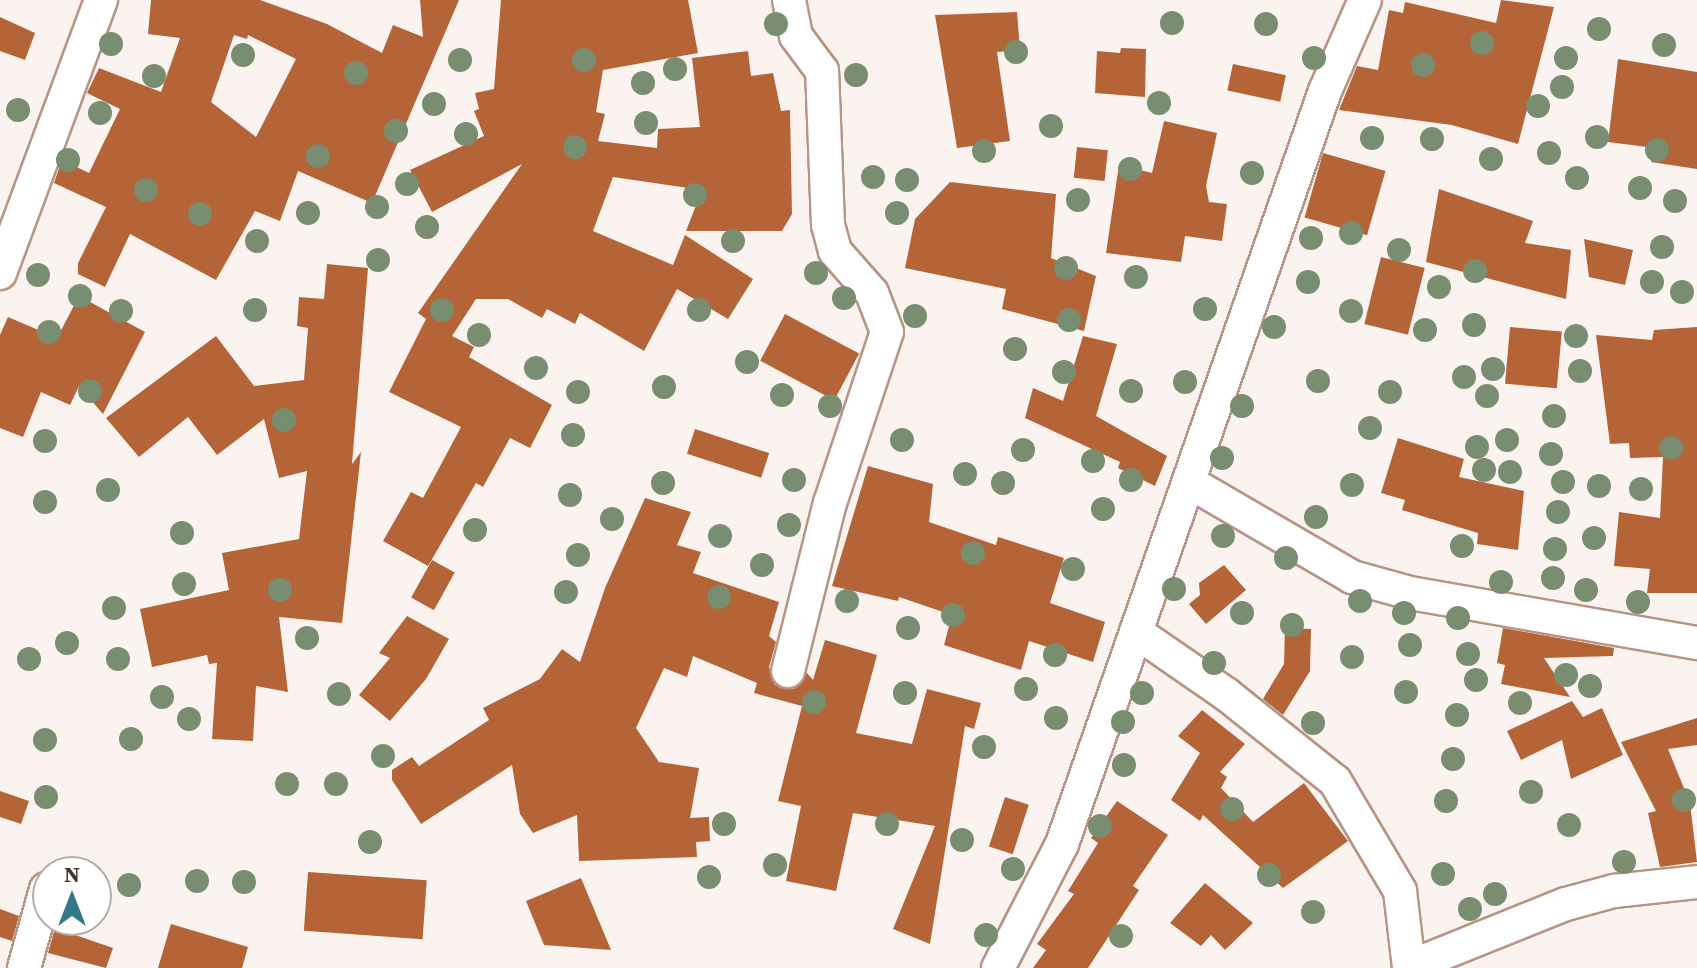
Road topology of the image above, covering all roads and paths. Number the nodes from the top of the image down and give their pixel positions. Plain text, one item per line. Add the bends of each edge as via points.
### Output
1 (101, 0) edge
2 (789, 0) edge
3 (1365, 0) edge
4 (0, 273) edge
5 (1189, 482) junction
6 (1136, 632) junction
7 (1697, 643) edge
8 (788, 671) dead end
9 (1697, 882) edge
10 (33, 936) edge
11 (24, 968) edge
12 (998, 968) edge
13 (1409, 968) edge

1 - 4 street
2 - 8 street via 796,36 822,71 828,225 835,251 872,293 887,332 830,503
3 - 5 street via 1325,91
5 - 6 street
5 - 7 street via 1352,577 1410,593
6 - 12 street via 1062,844
6 - 13 street via 1226,694 1335,781 1400,891
9 - 13 street via 1614,891 1566,904
10 - 11 street

